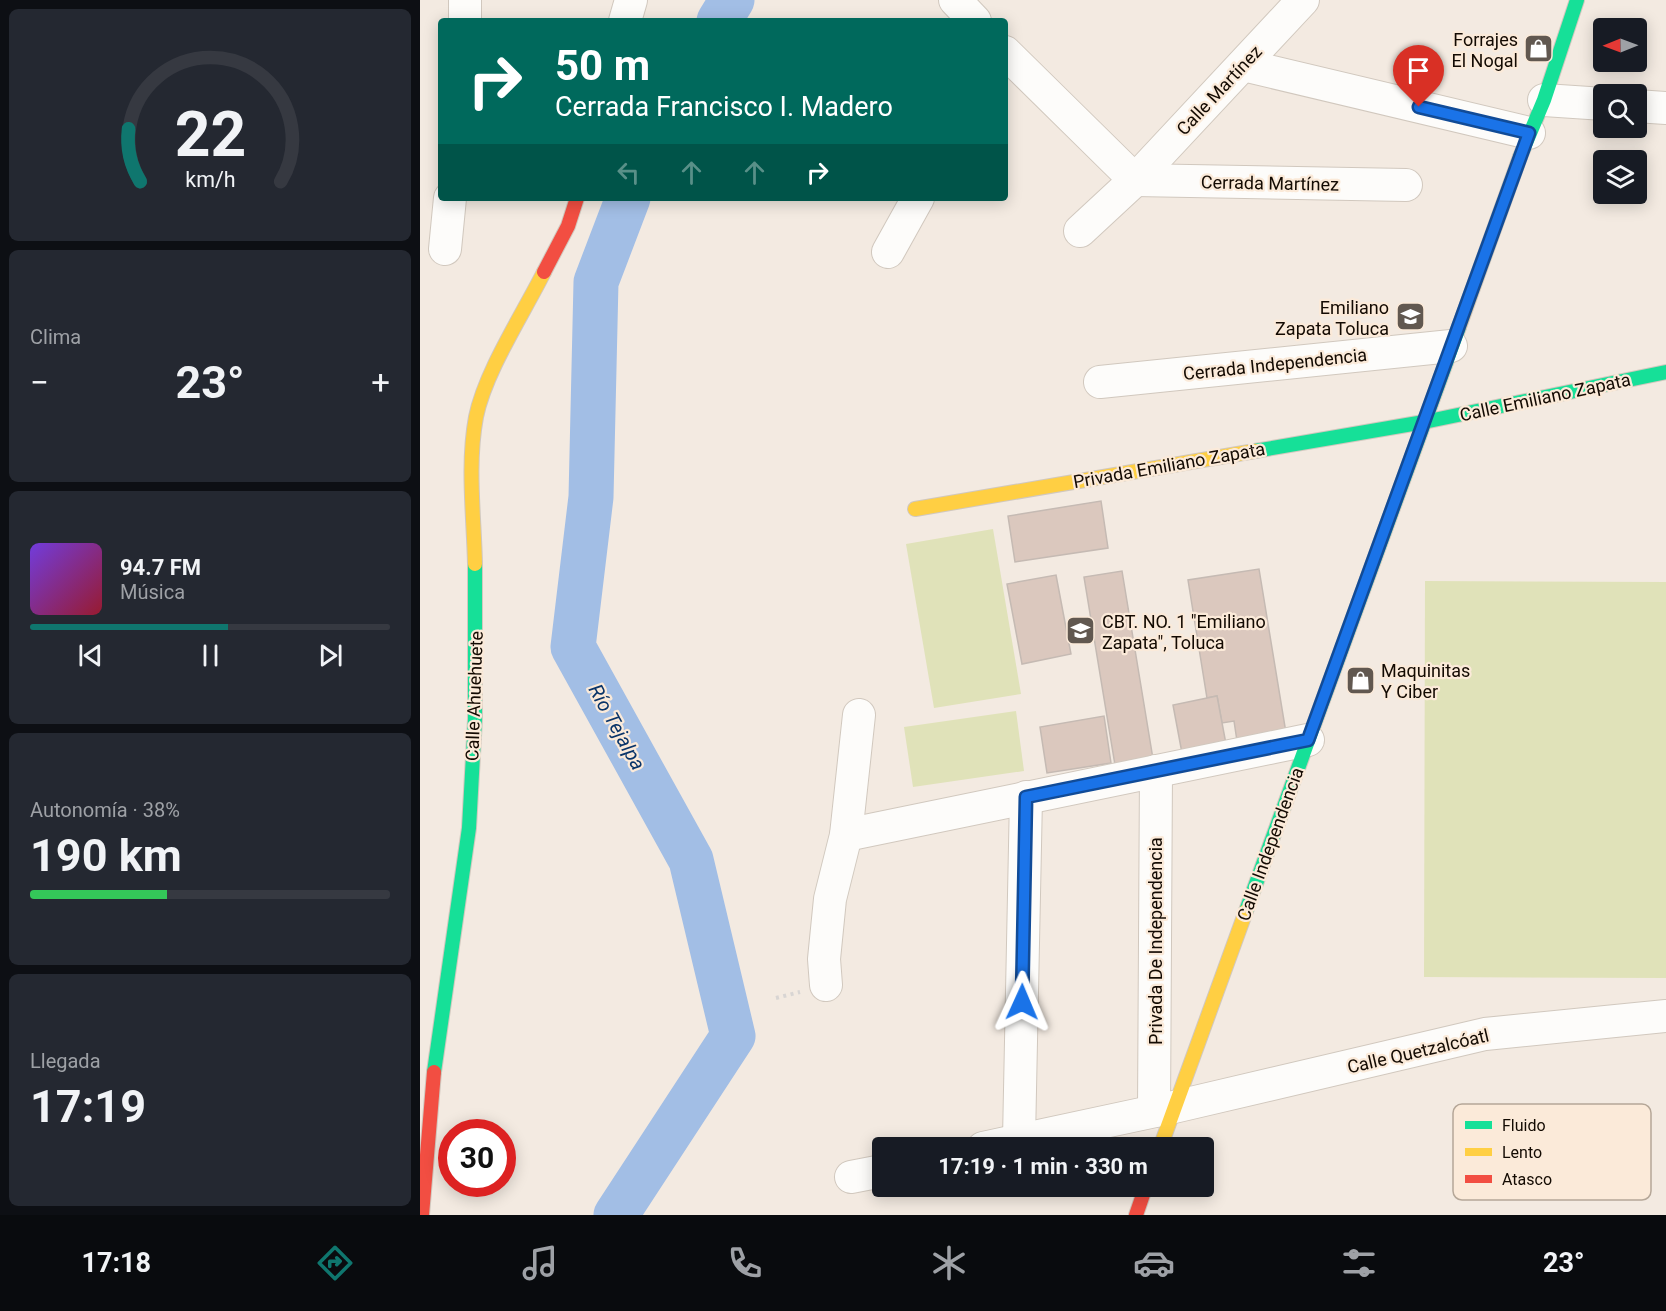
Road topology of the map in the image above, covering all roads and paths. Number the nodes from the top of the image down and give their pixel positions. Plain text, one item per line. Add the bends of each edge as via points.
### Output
1 (465, 0) edge
2 (631, 0) edge
3 (955, 0) edge
4 (1303, 0) edge
5 (1577, 0) edge
6 (465, 18) edge
7 (626, 18) edge
8 (972, 18) edge
9 (1008, 55) edge
10 (1243, 65) junction
11 (1544, 100) junction
12 (1593, 103) edge
13 (1647, 107) edge
14 (1666, 108) edge
15 (1529, 133) junction
16 (1135, 180) junction
17 (1406, 185) dead end
18 (450, 201) edge
19 (577, 201) edge
20 (916, 201) edge
21 (1080, 231) dead end
22 (446, 249) dead end
23 (888, 252) dead end
24 (1451, 346) junction
25 (1666, 372) edge
26 (1100, 382) dead end
27 (1424, 422) junction
28 (915, 509) dead end
29 (859, 715) dead end
30 (1308, 740) junction
31 (1156, 771) junction
32 (1026, 797) junction
33 (846, 835) junction
34 (826, 985) dead end
35 (1666, 1016) edge
36 (1164, 1109) junction
37 (1019, 1137) edge
38 (1029, 1137) edge
39 (1161, 1137) edge
40 (872, 1173) edge
41 (851, 1177) dead end
42 (1142, 1197) edge
43 (422, 1215) edge
44 (1136, 1215) edge

1 - 6 street
2 - 7 street
3 - 8 street
4 - 10 street, Calle Martínez
5 - 11 street, Calle Independencia
9 - 16 street
10 - 15 street
10 - 16 street, Calle Martínez
11 - 12 street
11 - 15 street, Calle Independencia
13 - 14 street
15 - 24 street, Calle Independencia
16 - 17 street, Cerrada Martínez
16 - 21 street, Calle Martínez
18 - 22 street
19 - 43 street, Calle Ahuehuete via 568,226 485,387 476,417 472,447 476,669 470,801 463,883 449,957 425,1154
20 - 23 street
24 - 26 street, Cerrada Independencia
24 - 27 street, Calle Independencia
25 - 27 street, Calle Emiliano Zapata
27 - 28 street, Privada Emiliano Zapata
27 - 30 street, Calle Independencia
29 - 33 street
30 - 31 street
30 - 36 street, Calle Independencia
31 - 32 street
31 - 36 street, Privada De Independencia
32 - 33 street
32 - 37 street
33 - 34 street via 831,899 824,958
35 - 36 street, Calle Quetzalcóatl via 1485,1034
36 - 38 street, Calle Quetzalcóatl
36 - 39 street, Calle Independencia
40 - 41 street
42 - 44 street

